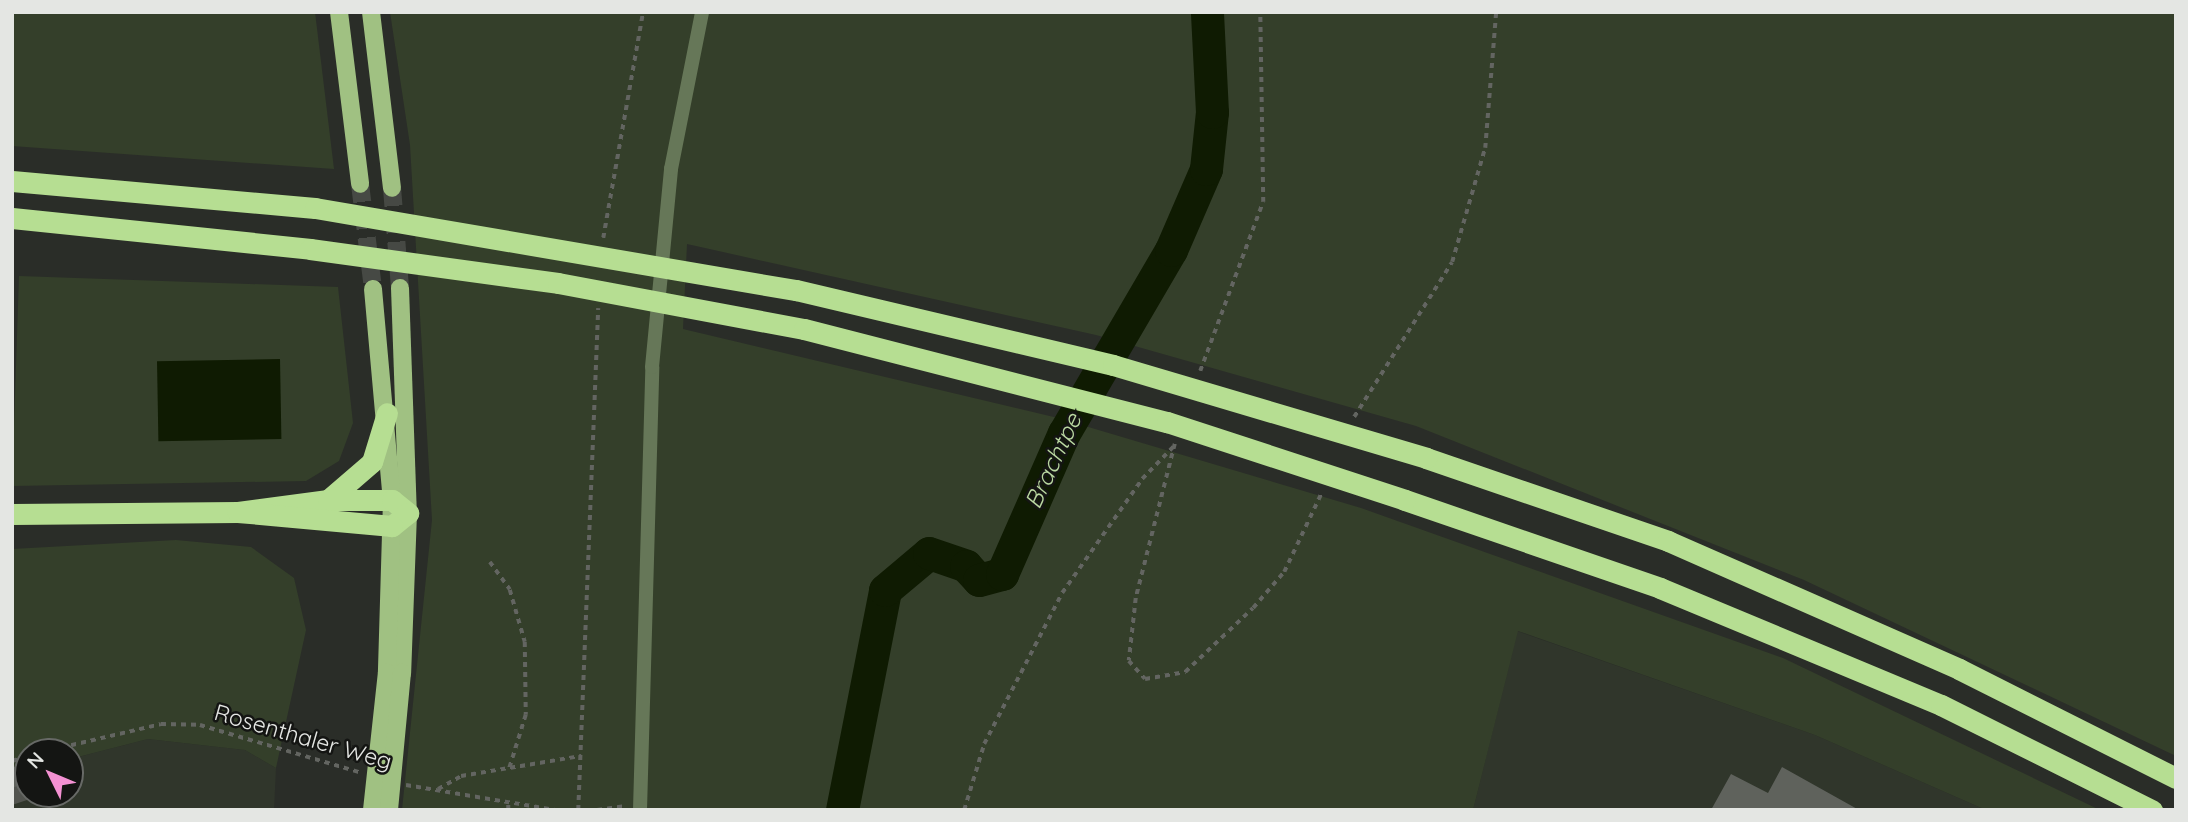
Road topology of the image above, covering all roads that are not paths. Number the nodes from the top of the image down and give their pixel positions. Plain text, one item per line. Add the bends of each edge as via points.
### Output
1 (339, 12) edge
2 (371, 12) edge
3 (702, 12) edge
4 (12, 181) edge
5 (360, 184) tunnel mouth
6 (392, 188) tunnel mouth
7 (12, 218) edge
8 (400, 288) tunnel mouth
9 (373, 289) tunnel mouth
10 (387, 413) junction
11 (328, 500) junction
12 (238, 512) junction
13 (397, 513) junction
14 (12, 514) edge
15 (394, 673) junction
16 (2176, 778) edge
17 (641, 807) edge
18 (372, 810) edge
19 (389, 810) edge
20 (2152, 810) edge

1 - 5 main road
2 - 6 main road
3 - 17 street via 671,169 652,367
4 - 16 highway, bridge via 315,208 636,258 823,296 1113,365 1426,458 1668,541 1959,668
7 - 20 highway, bridge via 310,249 558,283 831,335 1167,422 1685,598 1941,705
8 - 13 main road
9 - 10 main road
10 - 11 highway via 372,462
10 - 13 main road
11 - 12 highway
11 - 13 highway
12 - 13 highway
12 - 14 highway
13 - 15 main road
15 - 18 main road, bridge
15 - 19 main road, bridge

